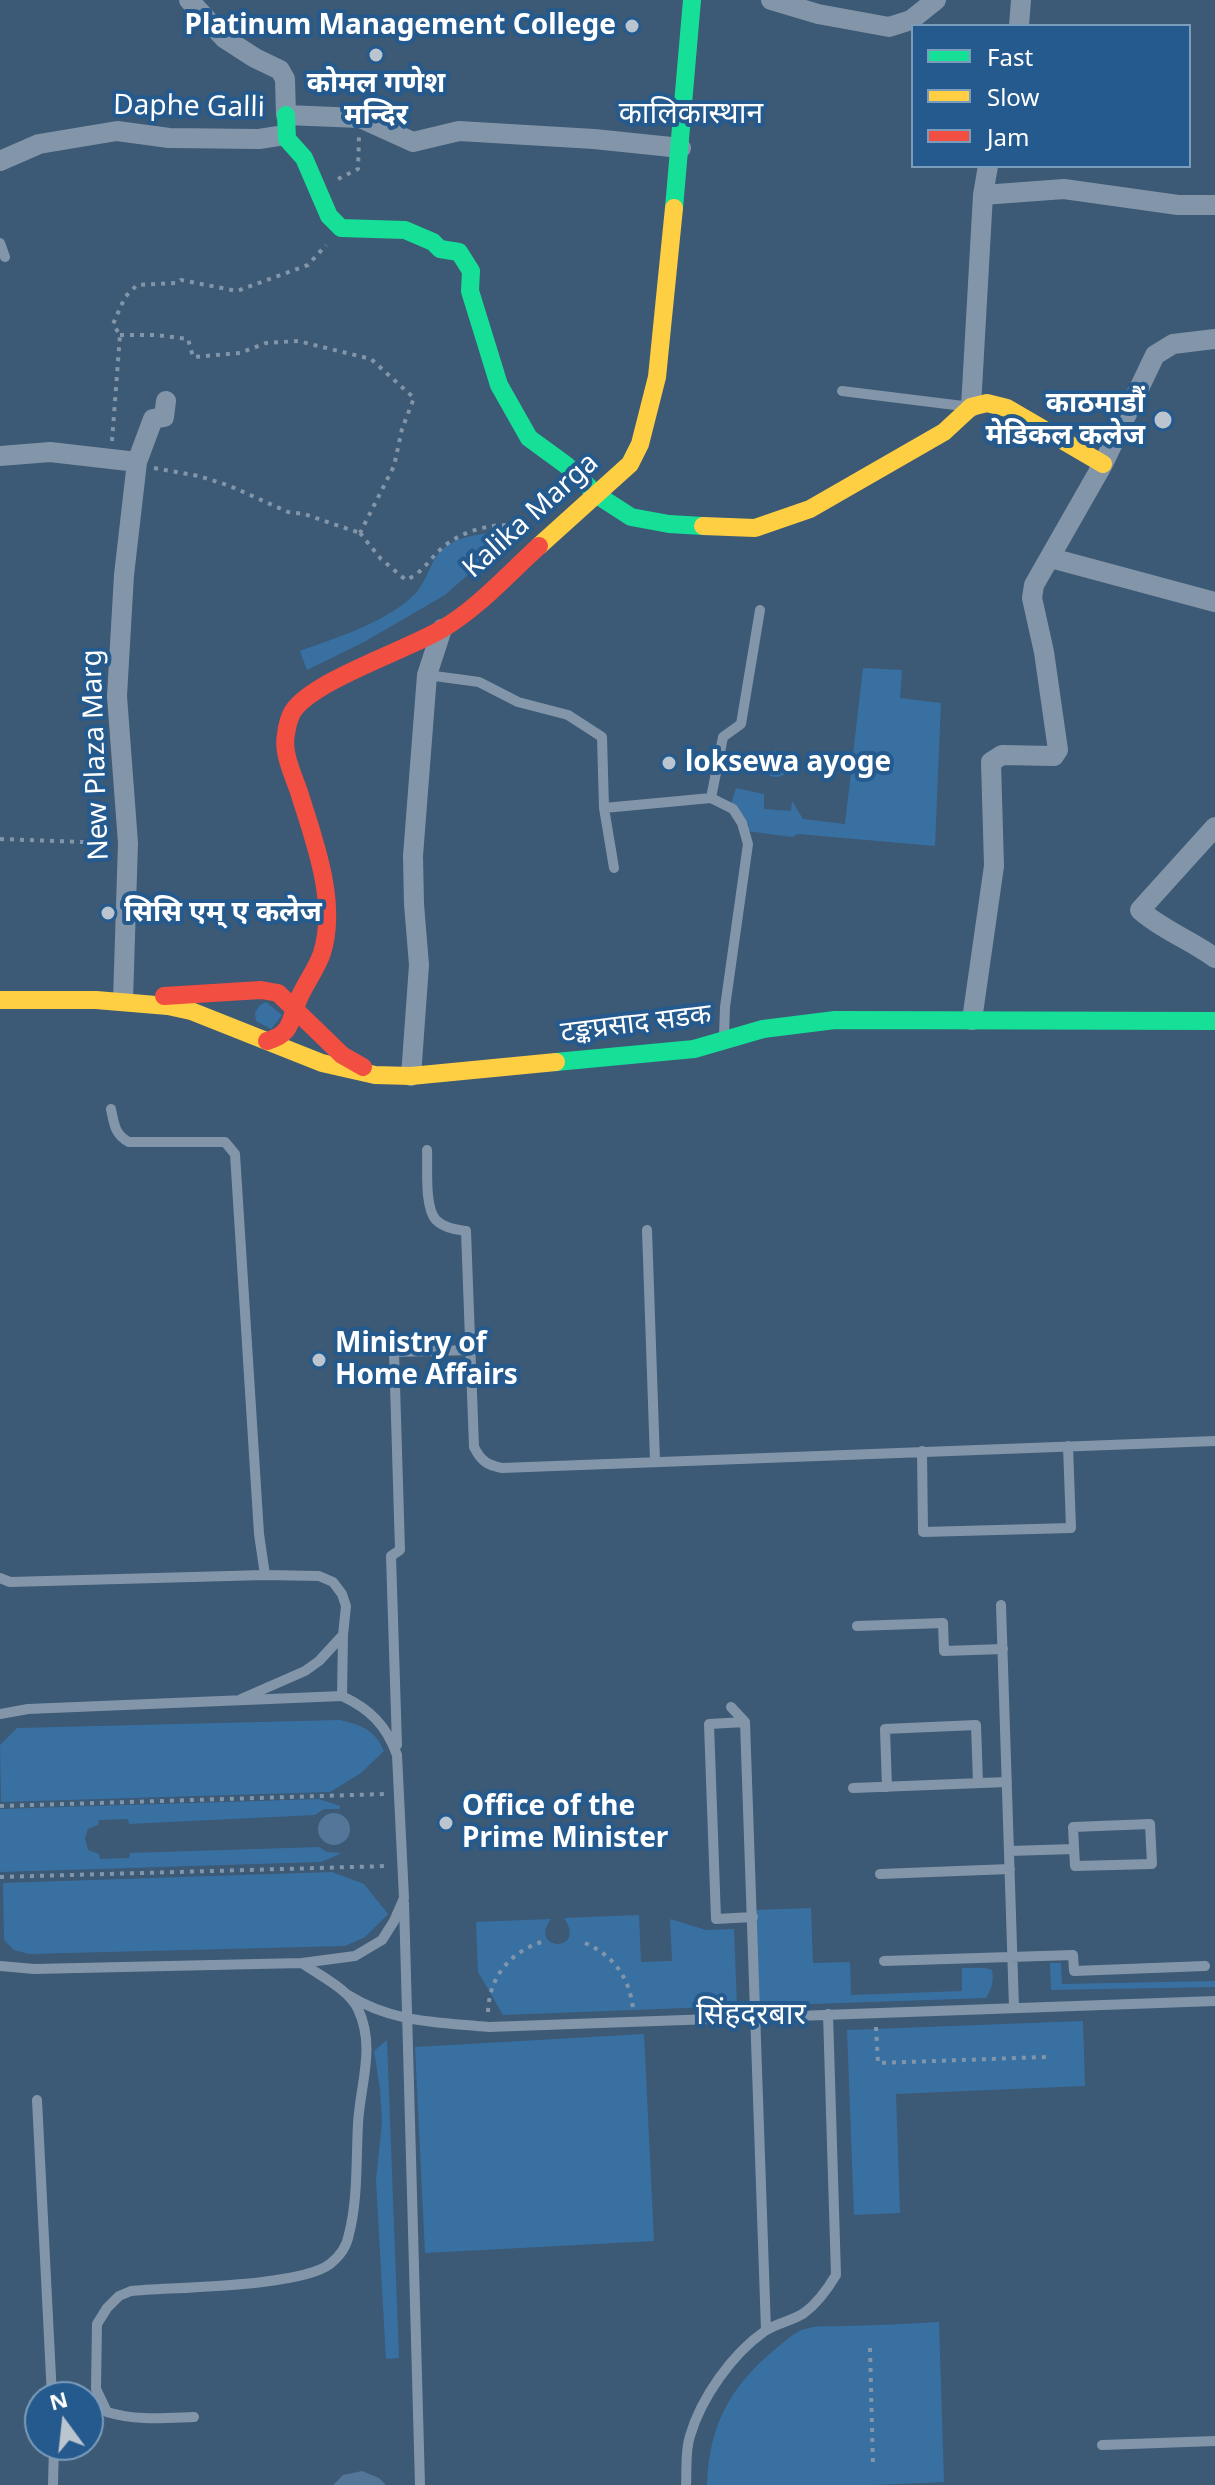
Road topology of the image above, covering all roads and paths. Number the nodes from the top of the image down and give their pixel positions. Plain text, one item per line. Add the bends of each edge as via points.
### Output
1 (189, 0) edge
2 (692, 0) edge
3 (771, 0) edge
4 (936, 0) edge
5 (1021, 0) edge
6 (1019, 24) edge
7 (360, 118) junction
8 (285, 125) junction
9 (681, 148) junction
10 (0, 161) edge
11 (988, 168) edge
12 (338, 191) dead end
13 (983, 195) junction
14 (1215, 205) edge
15 (341, 228) junction
16 (0, 243) edge
17 (5, 257) dead end
18 (120, 335) junction
19 (1215, 339) edge
20 (842, 391) dead end
21 (166, 401) dead end
22 (971, 407) junction
23 (0, 456) edge
24 (106, 458) junction
25 (137, 462) junction
26 (1103, 464) junction
27 (597, 495) junction
28 (360, 533) junction
29 (549, 537) junction
30 (1051, 558) junction
31 (1215, 602) edge
32 (760, 610) dead end
33 (442, 629) junction
34 (427, 675) junction
35 (711, 798) junction
36 (604, 808) junction
37 (1215, 827) edge
38 (0, 839) edge
39 (128, 843) junction
40 (614, 868) dead end
41 (1215, 958) edge
42 (315, 968) junction
43 (261, 990) junction
44 (0, 1000) edge
45 (123, 1000) junction
46 (293, 1009) junction
47 (972, 1020) junction
48 (1215, 1021) edge
49 (245, 1032) junction
50 (267, 1041) junction
51 (724, 1042) junction
52 (375, 1075) junction
53 (411, 1076) junction
54 (111, 1109) dead end
55 (427, 1150) dead end
56 (647, 1230) dead end
57 (471, 1350) junction
58 (1215, 1441) edge
59 (1068, 1446) junction
60 (922, 1451) junction
61 (655, 1461) junction
62 (265, 1575) junction
63 (0, 1578) edge
64 (1001, 1605) dead end
65 (857, 1626) dead end
66 (343, 1635) junction
67 (1003, 1649) junction
68 (342, 1696) junction
69 (235, 1702) junction
70 (731, 1707) dead end
71 (0, 1714) edge
72 (745, 1722) junction
73 (397, 1755) junction
74 (1007, 1782) junction
75 (978, 1783) junction
76 (887, 1787) junction
77 (853, 1788) dead end
78 (399, 1793) junction
79 (0, 1806) edge
80 (1074, 1849) junction
81 (1009, 1851) junction
82 (403, 1866) junction
83 (1010, 1869) junction
84 (880, 1874) dead end
85 (0, 1877) edge
86 (404, 1898) junction
87 (753, 1917) junction
88 (541, 1942) dead end
89 (585, 1943) dead end
90 (1013, 1957) junction
91 (884, 1961) dead end
92 (302, 1963) junction
93 (0, 1966) edge
94 (1205, 1966) dead end
95 (348, 1995) junction
96 (1215, 2001) edge
97 (1014, 2008) junction
98 (876, 2013) junction
99 (828, 2014) junction
100 (755, 2017) junction
101 (407, 2019) junction
102 (635, 2021) junction
103 (489, 2027) junction
104 (1046, 2057) dead end
105 (37, 2100) dead end
106 (766, 2330) junction
107 (870, 2348) dead end
108 (51, 2381) edge
109 (194, 2417) dead end
110 (1215, 2441) edge
111 (1102, 2445) dead end
112 (54, 2461) edge
113 (873, 2467) dead end
114 (53, 2485) edge
115 (420, 2485) edge
116 (686, 2485) edge

1 - 8 street via 224,38 280,70 285,79
2 - 9 street, Kalika Marga
3 - 4 street via 889,27 911,20
5 - 6 street
7 - 8 street, Daphe Galli
7 - 9 street via 413,142 459,131
7 - 12 path via 358,169 337,179
8 - 10 street, Daphe Galli via 259,139 169,138 117,131 39,144
8 - 15 street via 329,216
9 - 27 street, Kalika Marga via 649,418 630,464
11 - 13 street
13 - 14 street via 1064,189
13 - 22 street
15 - 18 path via 308,265 237,291 181,280 137,285 113,324
15 - 27 street via 405,230 440,249 459,252 471,271 470,291 499,385 529,438
16 - 17 lane
18 - 24 path via 112,449
18 - 28 path via 188,339 193,357 298,341 371,359 414,398 394,466
19 - 26 street via 1173,344 1155,355
20 - 22 lane
21 - 25 street, New Plaza Marg via 164,417 153,419
22 - 26 street via 987,403 1007,408
22 - 27 street via 944,432 810,509 755,528 631,517
23 - 24 street via 50,452
24 - 25 street
25 - 28 path via 215,481 288,512
25 - 39 street, New Plaza Marg via 117,696
26 - 30 street
27 - 29 street, Kalika Marga
28 - 29 path via 406,580 421,574 442,548 467,531 523,526
29 - 33 street, Kalika Marga
30 - 31 street
30 - 47 street via 1032,598 1058,750 1054,756 1002,755 991,762 994,866
32 - 35 lane via 741,724 723,737
33 - 34 street
33 - 42 street, Kalika Marga via 314,691 293,711 288,724 286,753 322,874 324,947
34 - 36 lane via 479,682 518,702 568,715 602,737
34 - 53 street via 413,856 419,965
35 - 36 lane
35 - 51 lane via 733,809 748,844
36 - 40 lane
37 - 41 street via 1140,910
38 - 39 path
39 - 45 street, New Plaza Marg
42 - 43 street via 283,988
42 - 46 street, Kalika Marga
43 - 45 street, टङ्कप्रसाद सडक
43 - 46 street via 278,993
43 - 49 street via 242,1007
44 - 45 street, टङ्कप्रसाद सडक
45 - 49 street, टङ्कप्रसाद सडक via 181,1008
46 - 50 street via 290,1029
46 - 52 street via 342,1055
47 - 48 street, टङ्कप्रसाद सडक
47 - 51 street, टङ्कप्रसाद सडक via 800,1022
49 - 50 street, टङ्कप्रसाद सडक
50 - 52 street, टङ्कप्रसाद सडक via 304,1057
51 - 53 street, टङ्कप्रसाद सडक via 652,1054
52 - 53 street, टङ्कप्रसाद सडक
54 - 62 lane via 115,1130 129,1142 225,1142 235,1154
55 - 57 lane via 429,1207 445,1227 466,1231
56 - 61 lane
57 - 61 lane via 474,1447 487,1465
57 - 73 lane via 394,1352 400,1550 391,1556
58 - 59 lane
59 - 60 lane
59 - 60 lane via 1071,1528 923,1532
60 - 61 lane
62 - 63 lane via 10,1582
62 - 66 lane via 319,1576 333,1582 346,1606
64 - 67 lane
65 - 67 lane via 943,1623 944,1651
66 - 68 lane
66 - 69 lane via 305,1671
67 - 74 lane
68 - 69 lane
68 - 73 lane via 378,1720
69 - 71 lane
70 - 72 lane
72 - 87 lane
72 - 87 lane via 709,1724 716,1919
73 - 78 lane
74 - 75 lane
74 - 81 lane
75 - 76 lane
75 - 76 lane via 976,1725 885,1729
76 - 77 lane
78 - 79 path
78 - 82 lane
80 - 80 lane via 1075,1866 1152,1864 1150,1824 1073,1827
80 - 81 lane
81 - 83 lane
82 - 85 path
82 - 86 lane
83 - 84 lane
83 - 90 lane
86 - 92 lane via 382,1940 355,1956
86 - 101 lane
87 - 100 lane
88 - 103 path via 513,1957 497,1976 489,2001
89 - 102 path via 611,1959 623,1975
90 - 91 lane
90 - 94 lane via 1073,1955 1074,1971
90 - 97 lane
92 - 93 lane
92 - 95 lane
95 - 101 lane via 379,2012
95 - 109 lane via 362,2023 367,2067 352,2217 342,2251 321,2270 293,2279 131,2291 119,2296 97,2324 96,2389 107,2412 145,2419
96 - 97 lane
97 - 98 lane
98 - 99 lane
98 - 104 path via 878,2063
99 - 100 lane
99 - 106 lane via 836,2275 804,2313
100 - 102 lane
100 - 106 lane
101 - 103 lane
101 - 115 lane
102 - 103 lane
105 - 108 lane
106 - 116 lane via 726,2370 697,2416 689,2438
107 - 113 path
110 - 111 lane
112 - 114 lane

